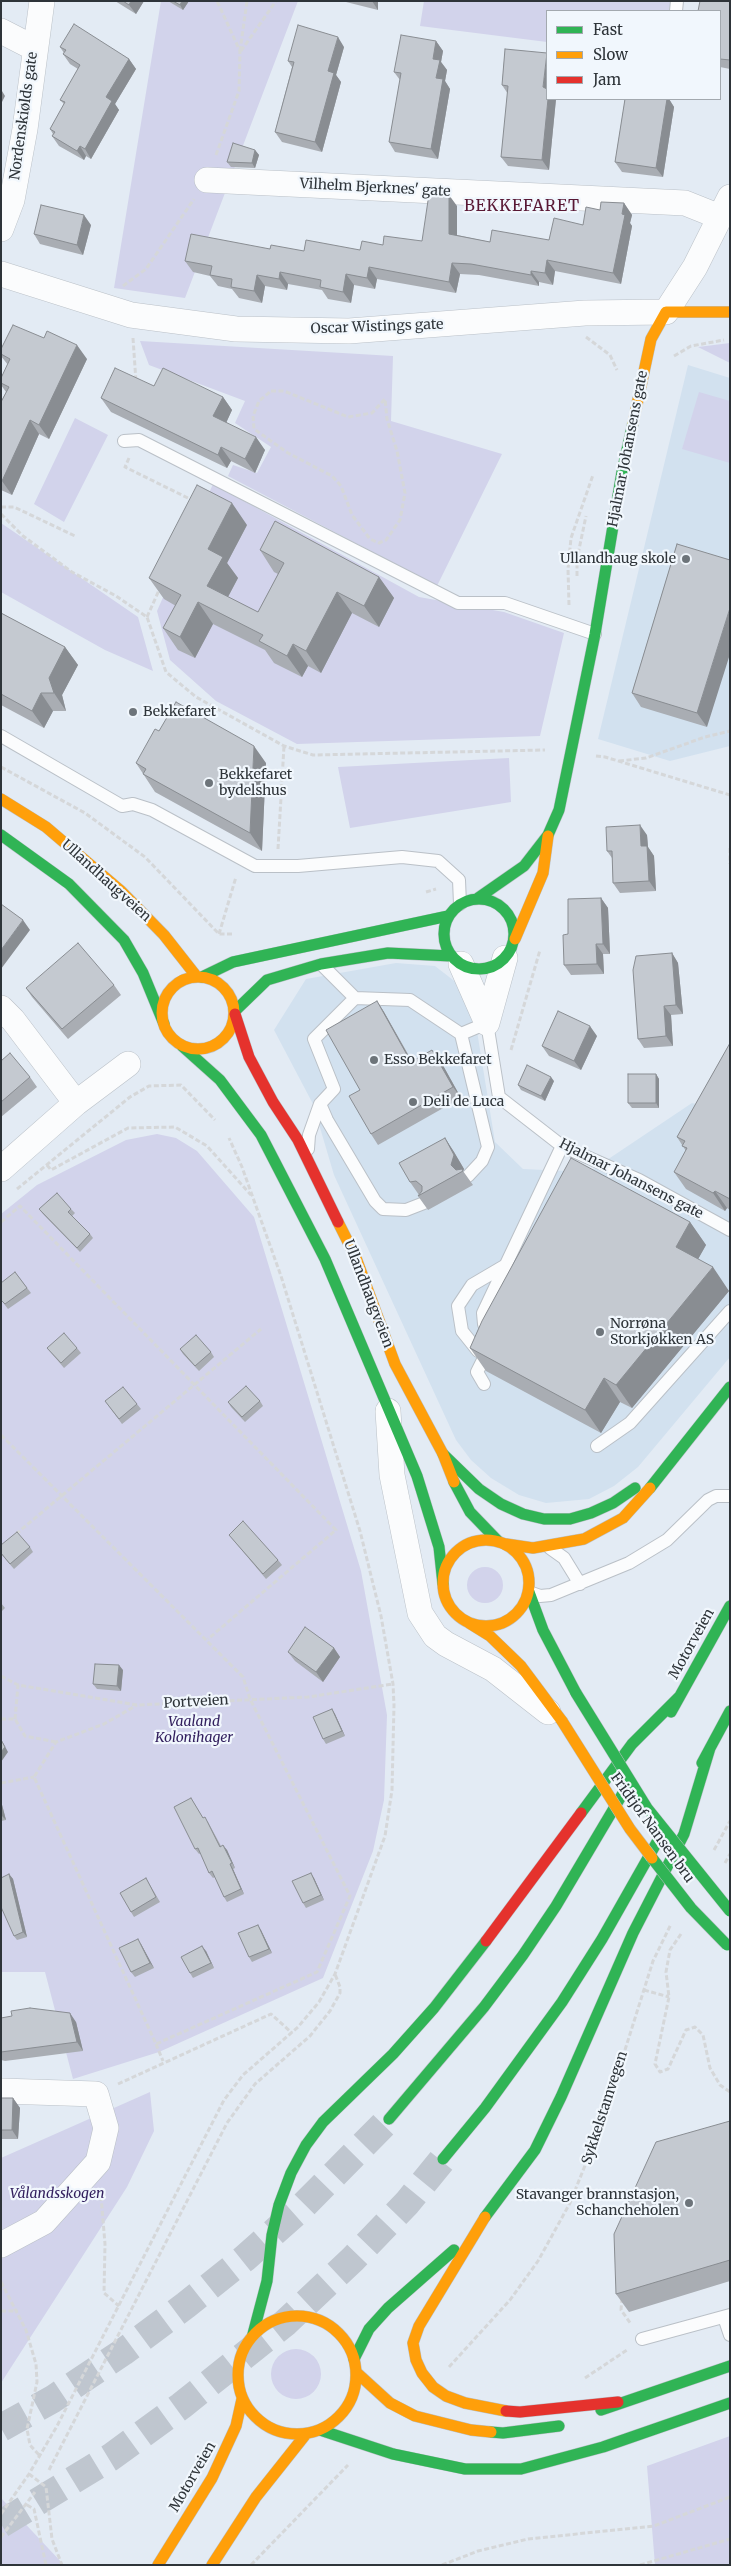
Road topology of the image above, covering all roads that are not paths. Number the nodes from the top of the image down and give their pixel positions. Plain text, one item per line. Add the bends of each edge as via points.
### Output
1 (42, 1) edge
2 (1, 31) edge
3 (34, 48) junction
4 (208, 180) dead end
5 (727, 211) edge
6 (1, 229) edge
7 (1, 274) edge
8 (666, 312) junction
9 (730, 312) edge
10 (124, 441) dead end
11 (595, 634) junction
12 (1, 736) edge
13 (1, 800) edge
14 (1, 835) edge
15 (548, 835) junction
16 (478, 898) junction
17 (460, 904) junction
18 (448, 916) junction
19 (510, 949) junction
20 (456, 960) junction
21 (321, 964) junction
22 (200, 977) junction
23 (355, 998) junction
24 (1, 1008) edge
25 (235, 1012) junction
26 (164, 1024) junction
27 (487, 1024) junction
28 (461, 1034) junction
29 (182, 1046) junction
30 (128, 1064) dead end
31 (76, 1103) junction
32 (320, 1104) junction
33 (562, 1146) junction
34 (308, 1159) junction
35 (1, 1169) edge
36 (468, 1176) dead end
37 (424, 1203) edge
38 (730, 1230) edge
39 (506, 1264) junction
40 (730, 1311) edge
41 (478, 1351) edge
42 (484, 1384) edge
43 (730, 1387) edge
44 (388, 1411) junction
45 (597, 1446) dead end
46 (443, 1454) junction
47 (665, 1467) junction
48 (730, 1496) edge
49 (502, 1543) junction
50 (549, 1547) junction
51 (443, 1584) junction
52 (580, 1584) junction
53 (529, 1592) junction
54 (730, 1606) edge
55 (468, 1622) junction
56 (680, 1696) junction
57 (730, 1712) edge
58 (562, 1721) junction
59 (656, 1738) dead end
60 (710, 1748) junction
61 (636, 1771) dead end
62 (682, 1798) dead end
63 (673, 1814) dead end
64 (730, 1911) edge
65 (728, 1947) edge
66 (1, 2091) edge
67 (389, 2119) tunnel mouth
68 (443, 2159) tunnel mouth
69 (474, 2232) junction
70 (1, 2245) edge
71 (727, 2316) edge
72 (254, 2334) junction
73 (730, 2335) edge
74 (642, 2340) road end
75 (354, 2359) junction
76 (730, 2366) edge
77 (356, 2372) junction
78 (242, 2399) junction
79 (618, 2402) junction
80 (730, 2403) edge
81 (320, 2430) junction
82 (306, 2434) junction
83 (158, 2565) edge
84 (212, 2565) edge

1 - 3 street, Nordenskiølds gate
2 - 3 street
3 - 6 street, Nordenskiølds gate via 16,183
4 - 5 street, Vilhelm Bjerknes' gate via 685,203
5 - 8 street, Hjalmar Johansens gate
7 - 8 street, Oscar Wistings gate via 131,315 236,329 349,331 585,313
8 - 9 main road, Oscar Wistings gate
8 - 11 main road, Hjalmar Johansens gate via 651,339 642,378 622,472
10 - 11 lane via 139,440 458,603 505,604
11 - 15 main road, Hjalmar Johansens gate via 560,810
12 - 17 lane via 122,806 134,804 152,810 255,866 277,868 402,857 438,860 459,880
13 - 22 main road, Ullandhaugveien via 46,827 122,891
14 - 26 main road, Ullandhaugveien via 69,884 124,940 143,973
15 - 16 main road, Hjalmar Johansens gate via 524,866
15 - 19 main road, Hjalmar Johansens gate via 543,873
16 - 17 main road
16 - 19 main road via 498,903 512,919
17 - 18 main road
18 - 20 main road via 444,936
18 - 22 main road via 233,962
19 - 20 main road via 495,966 484,969 472,968
19 - 27 street, Hjalmar Johansens gate
20 - 21 main road via 388,953
20 - 27 street, Hjalmar Johansens gate
21 - 23 lane
21 - 25 main road via 267,980
22 - 25 main road via 221,984 228,992
22 - 26 main road via 186,979 169,992 163,1007
23 - 28 lane via 410,1000
23 - 32 lane via 314,1039 334,1089
24 - 31 street
25 - 29 main road via 230,1031 217,1044 206,1049
25 - 34 main road, Ullandhaugveien via 249,1057
26 - 29 main road
27 - 28 lane
27 - 33 lane, Hjalmar Johansens gate via 499,1097
28 - 36 lane via 488,1147 482,1161
29 - 44 main road, Ullandhaugveien via 220,1080 261,1135 325,1259
30 - 31 street
31 - 35 street
32 - 34 lane via 309,1135
32 - 37 lane via 383,1209 406,1210
33 - 38 lane, Hjalmar Johansens gate via 639,1180
33 - 39 lane
34 - 46 main road, Ullandhaugveien via 356,1258 395,1364
39 - 41 lane via 472,1285 458,1306 462,1331
39 - 42 lane via 483,1313 490,1346 477,1372
40 - 45 lane via 630,1423
43 - 47 main road
44 - 51 main road, Ullandhaugveien via 417,1476 432,1520
44 - 58 street, Ullandhaugveien via 392,1475 420,1613 435,1636 493,1669
46 - 47 main road via 479,1489 501,1504 544,1519 570,1519 592,1513 613,1503
46 - 49 main road, Ullandhaugveien via 470,1512
47 - 50 main road via 645,1496 623,1518 584,1539
48 - 52 lane via 716,1496 708,1500 679,1529 649,1552
49 - 50 main road
49 - 51 main road via 484,1540 471,1542 460,1549 450,1559
49 - 53 main road via 524,1562 529,1574
50 - 52 lane via 564,1558
51 - 55 main road via 450,1607
52 - 53 lane via 551,1595
53 - 55 main road via 520,1609 506,1622 481,1626
53 - 64 main road, Fridtjof Nansen bru, bridge via 542,1630 576,1693 647,1808
54 - 56 main road, Motorveien
55 - 58 main road via 490,1636 521,1666
56 - 59 main road, Motorveien
56 - 72 main road via 632,1744 434,2008 393,2054 323,2122 306,2145 279,2205 267,2281
57 - 60 main road
58 - 65 main road, Fridtjof Nansen bru, bridge via 640,1842 691,1908
60 - 62 main road
60 - 69 main road via 684,1834 633,1933 553,2114 535,2150
61 - 67 main road via 556,1906 523,1954 484,2007
63 - 68 main road via 562,2002 485,2108
66 - 70 street via 96,2094 106,2128 98,2162 44,2222
69 - 75 main road via 388,2308 369,2329
69 - 79 main road via 419,2326 413,2343 416,2360 433,2387 446,2396 490,2410 520,2412
71 - 73 lane
71 - 74 lane
72 - 75 main road via 276,2320 302,2316 319,2320 346,2342
72 - 78 main road via 238,2365
75 - 77 main road
76 - 79 main road
77 - 79 main road via 390,2403 415,2416 471,2430 528,2431 578,2420
77 - 81 main road via 354,2390 347,2406 336,2420
78 - 82 main road via 253,2415 268,2427 286,2434
78 - 83 main road, Motorveien via 233,2433 212,2478
80 - 81 main road via 603,2447 521,2469 465,2469 392,2454
81 - 82 main road
82 - 84 main road via 256,2497

